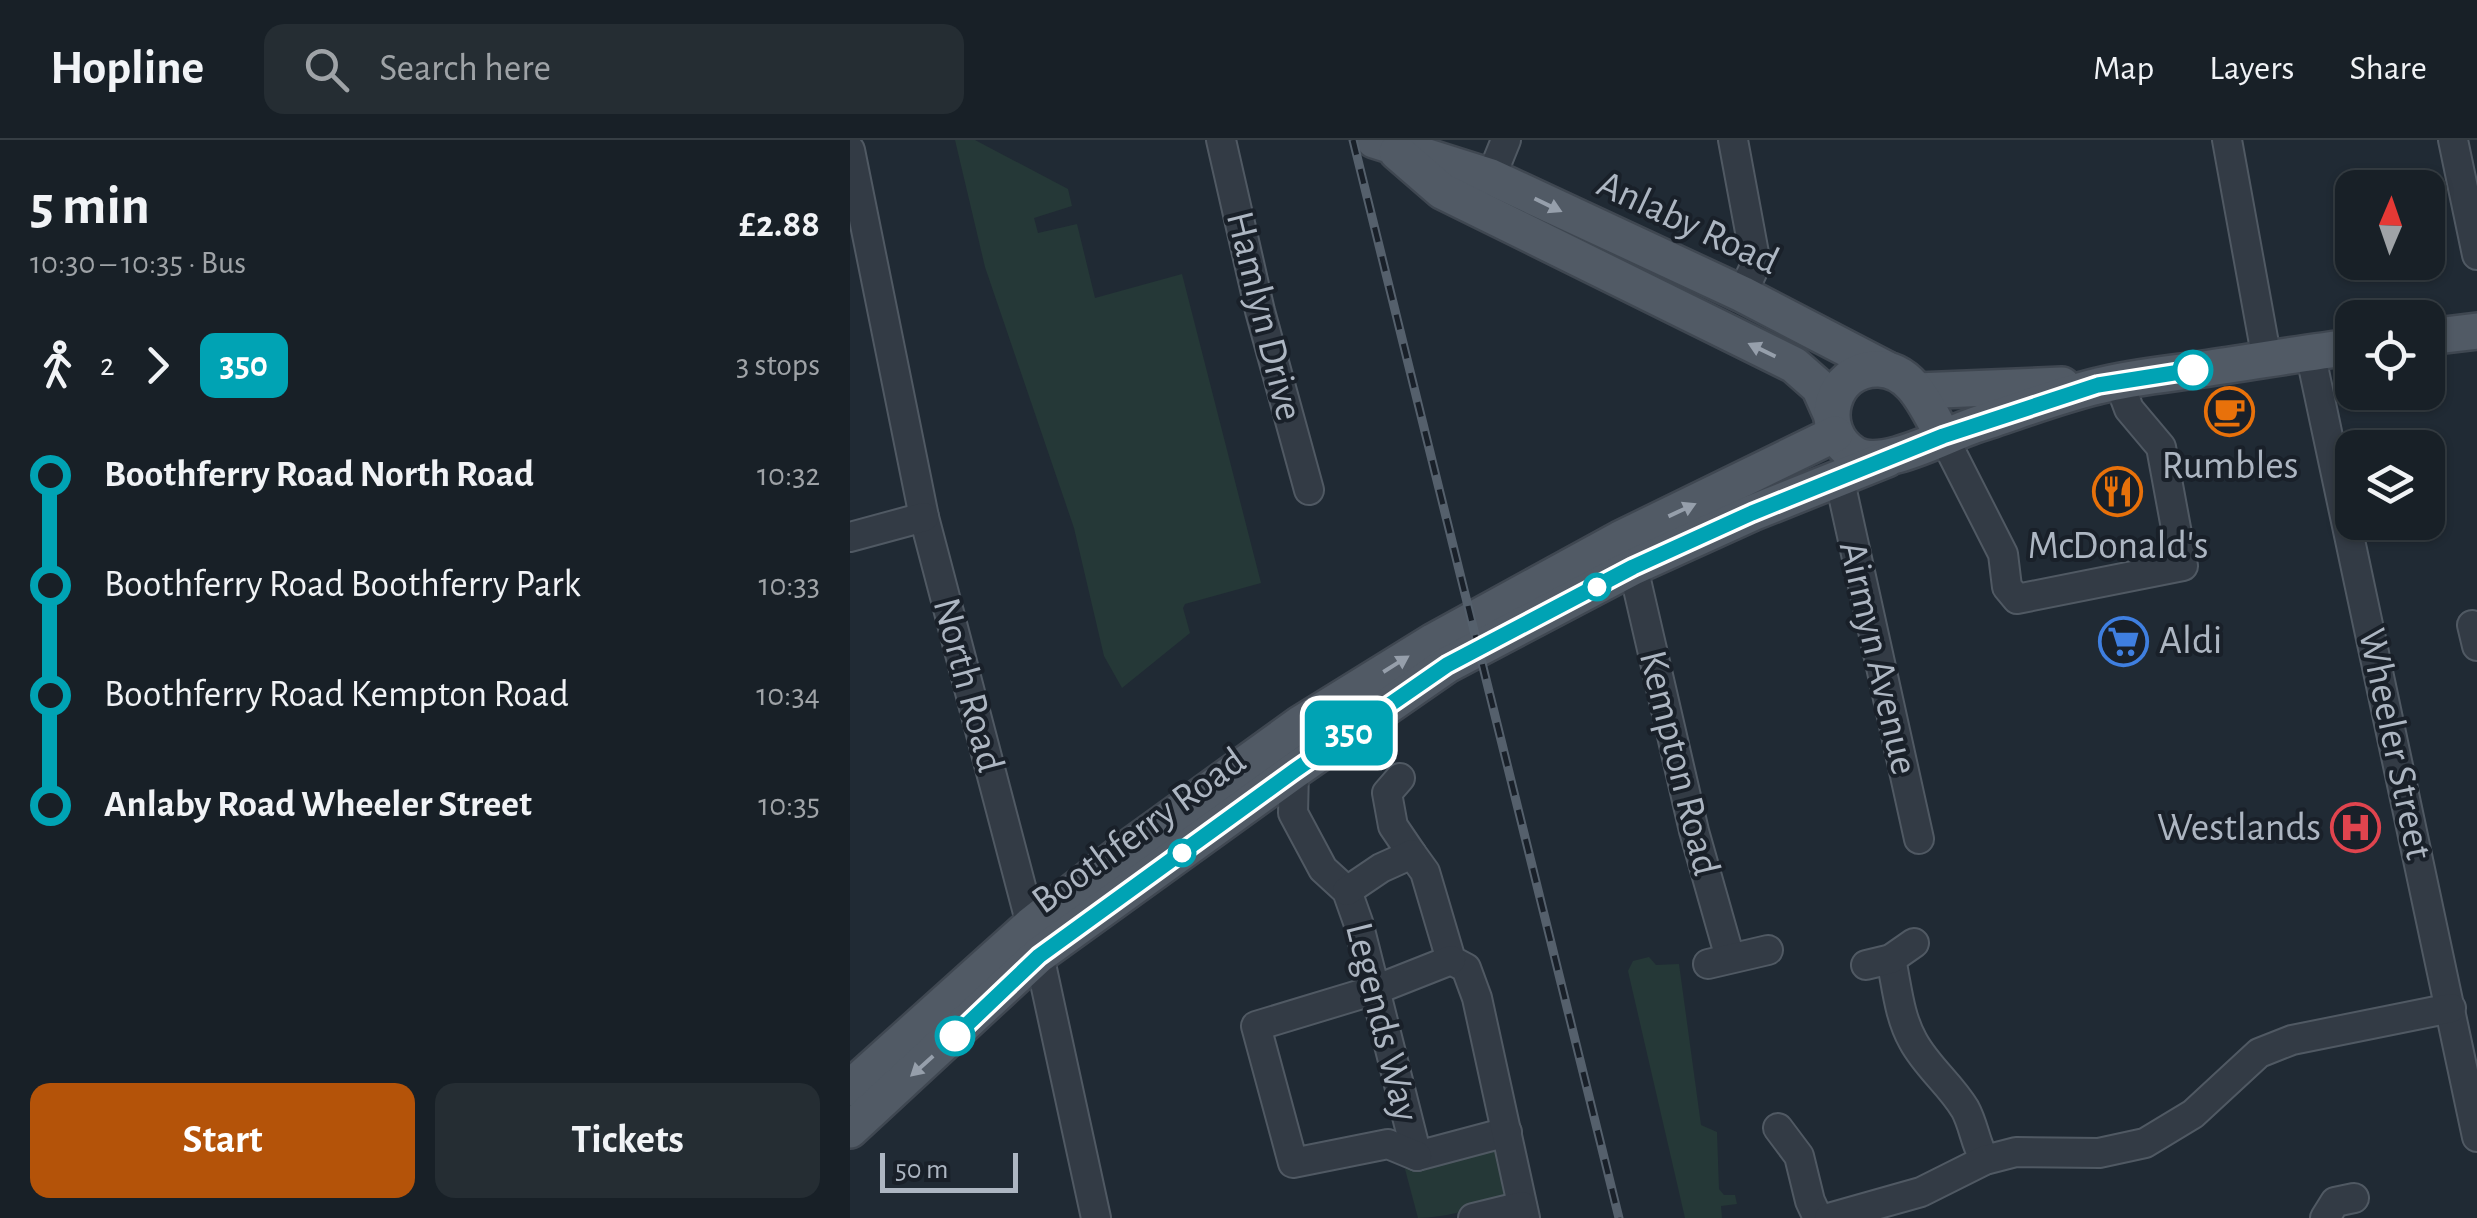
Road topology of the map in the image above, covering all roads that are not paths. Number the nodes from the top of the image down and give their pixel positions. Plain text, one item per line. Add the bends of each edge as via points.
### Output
1 (1221, 140) edge
2 (1506, 140) edge
3 (1732, 140) edge
4 (2227, 140) edge
5 (2454, 140) edge
6 (1383, 144) edge
7 (850, 150) edge
8 (1491, 177) junction
9 (2477, 255) edge
10 (1742, 294) junction
11 (2477, 331) edge
12 (2445, 335) edge
13 (2335, 349) edge
14 (2310, 352) junction
15 (2267, 360) junction
16 (1886, 369) junction
17 (2108, 384) junction
18 (1917, 391) junction
19 (1833, 424) junction
20 (1943, 436) junction
21 (1896, 455) junction
22 (1839, 477) junction
23 (1308, 490) dead end
24 (924, 517) junction
25 (850, 536) edge
26 (1633, 567) junction
27 (1294, 771) junction
28 (1403, 776) dead end
29 (1256, 799) junction
30 (1293, 813) junction
31 (1918, 839) dead end
32 (1412, 854) junction
33 (1347, 891) junction
34 (1035, 940) junction
35 (1768, 950) dead end
36 (1890, 956) dead end
37 (1450, 960) junction
38 (1375, 990) junction
39 (2451, 1008) junction
40 (850, 1088) edge
41 (1774, 1125) dead end
42 (850, 1130) edge
43 (1507, 1132) junction
44 (2477, 1137) edge
45 (1417, 1156) junction
46 (1984, 1160) junction
47 (1523, 1212) edge
48 (1096, 1218) edge
49 (1473, 1218) edge
50 (1818, 1218) edge
51 (1829, 1218) edge

1 - 23 street, Hamlyn Drive
2 - 8 street
3 - 10 street via 1756,264
4 - 15 street
5 - 9 street
6 - 8 main road, Anlaby Road
19 -> 6 main road, Anlaby Road via 1819,387 1794,366 1442,191
7 - 24 street, North Road
8 -> 10 main road, Anlaby Road
10 - 16 main road, Anlaby Road
11 - 12 main road
13 - 14 main road
14 - 15 main road
14 - 39 street, Wheeler Street
15 - 17 main road
16 - 18 main road
16 - 19 main road via 1851,376 1834,398
17 - 18 main road
17 - 20 main road
17 - 20 street via 2161,446 2183,566 2017,598 2006,587 2003,554
18 - 20 main road
18 - 21 main road via 1919,434
19 - 21 main road via 1856,455
34 -> 19 main road, Boothferry Road via 1124,852 1300,724 1434,641
20 - 21 main road, Boothferry Road
21 - 22 main road, Boothferry Road
22 - 26 main road, Boothferry Road
22 - 31 street, Airmyn Avenue
24 - 25 street
24 - 34 street, North Road
26 - 27 main road, Boothferry Road via 1447,665
26 - 35 street, Kempton Road via 1719,961
27 - 29 main road, Boothferry Road
27 - 30 street
28 - 32 street via 1387,793 1393,826
29 - 30 street
29 - 34 main road, Boothferry Road
30 - 33 street, Legends Way via 1324,869
32 - 33 street
32 - 37 street via 1425,872
33 - 38 street, Legends Way
34 - 40 main road, Boothferry Road
34 -> 42 main road, Boothferry Road
34 - 48 street, North Road
36 - 46 street via 1914,1044 1952,1086
37 - 38 street
37 - 43 street via 1466,968 1477,998
38 - 45 street, Legends Way
38 - 45 street via 1256,1026 1293,1163 1388,1144
39 - 44 street, Wheeler Street
39 - 46 street via 2292,1040 2259,1054 2194,1114 2144,1143
41 - 50 street via 1799,1156
43 - 45 street, Legends Way
43 - 47 street
46 - 51 street via 1921,1192
47 - 49 street

